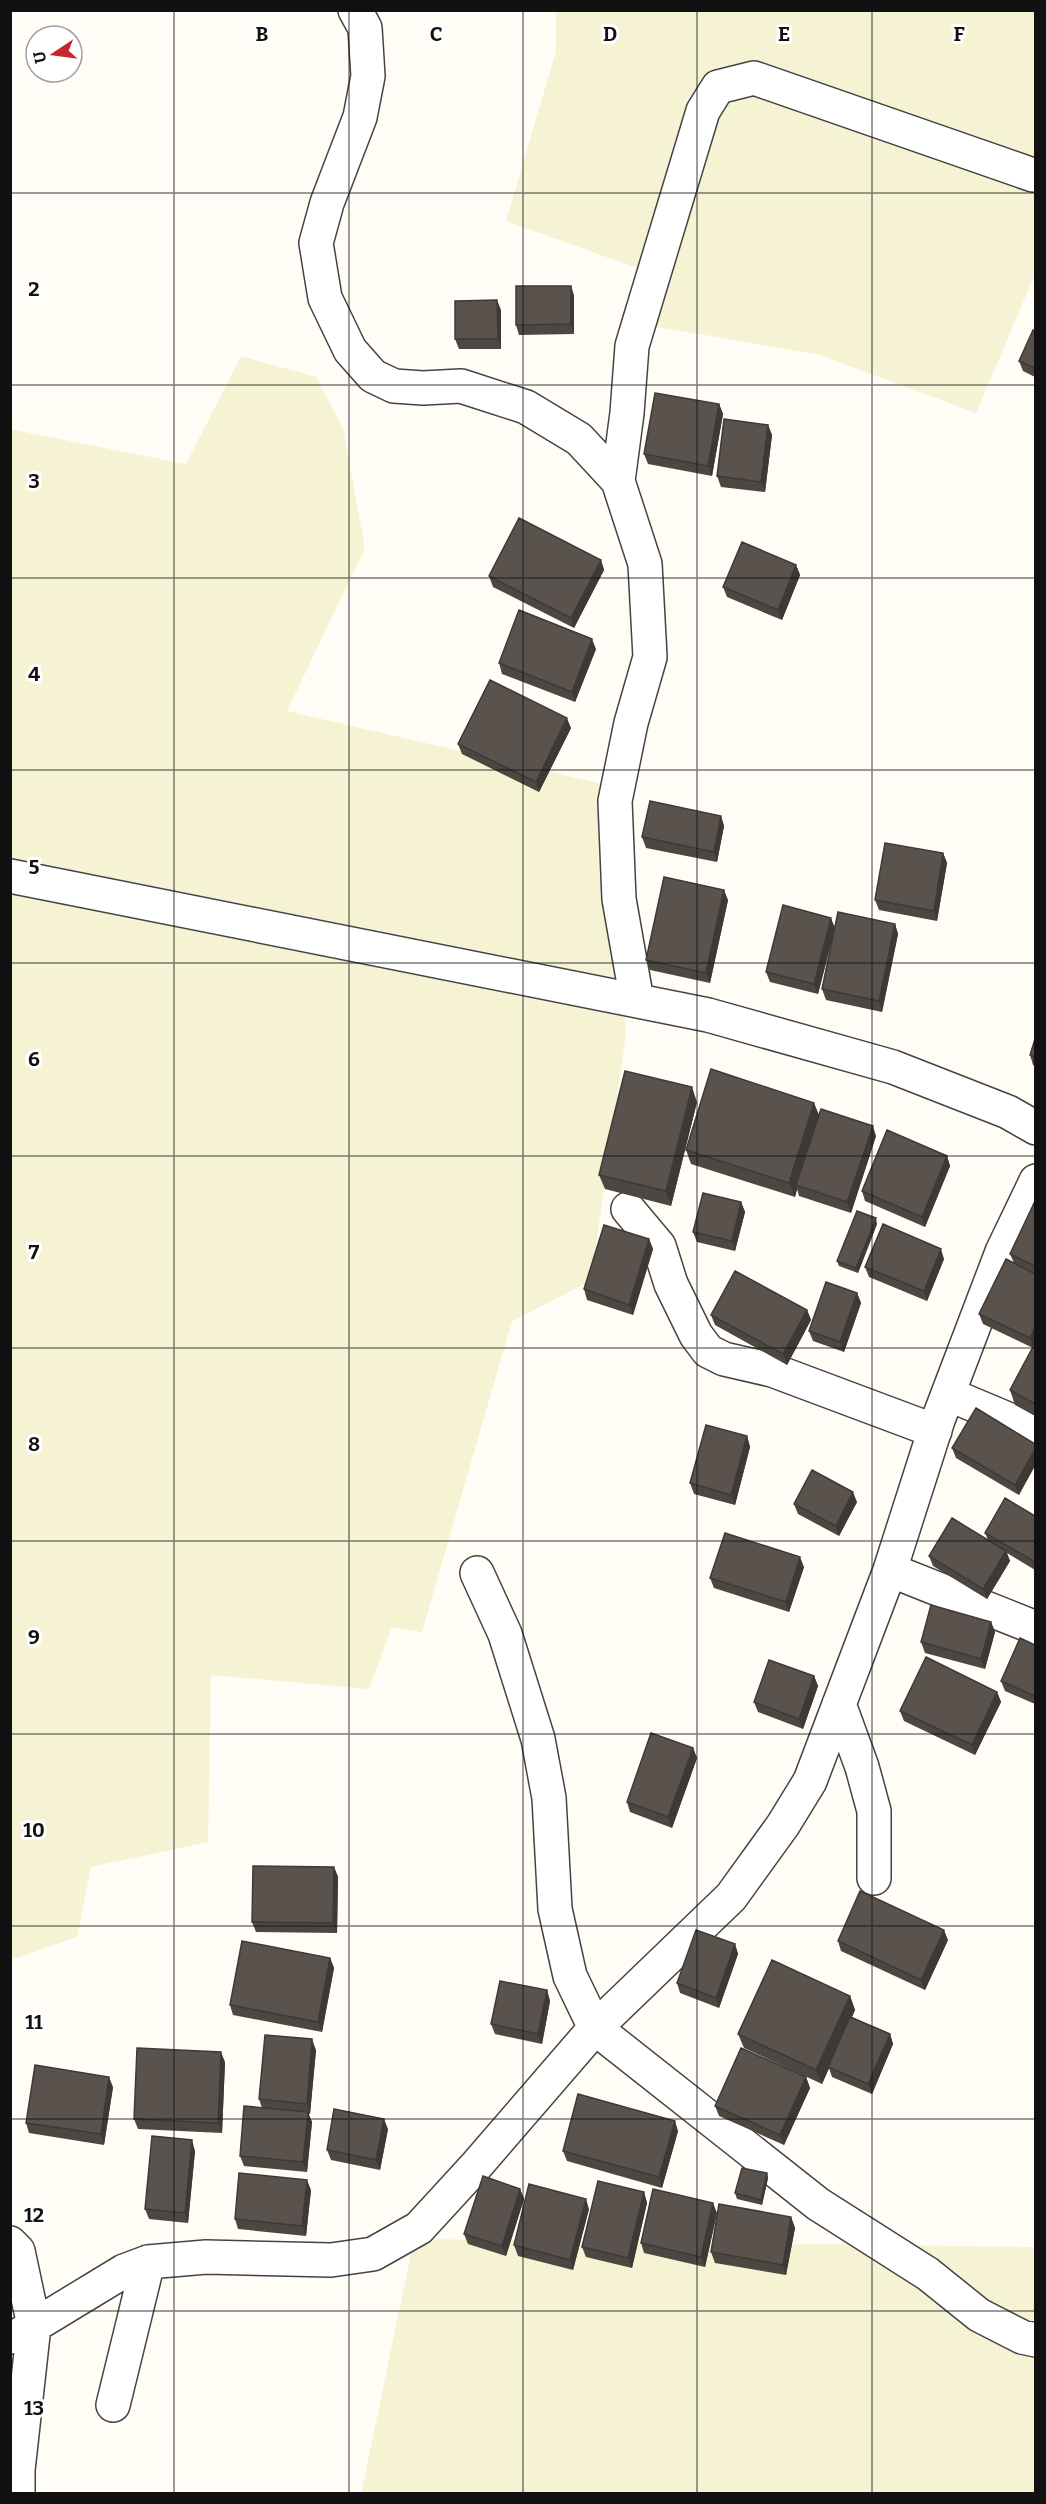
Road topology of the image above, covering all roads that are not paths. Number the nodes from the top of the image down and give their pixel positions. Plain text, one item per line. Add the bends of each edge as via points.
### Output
1 (355, 10) edge
2 (1033, 176) dead end
3 (618, 481) junction
4 (10, 876) edge
5 (637, 1001) junction
6 (1035, 1128) edge
7 (1035, 1182) edge
8 (628, 1209) edge
9 (948, 1394) junction
10 (935, 1431) junction
11 (1035, 1431) edge
12 (890, 1569) junction
13 (477, 1573) dead end
14 (1035, 1628) edge
15 (839, 1704) junction
16 (874, 1878) dead end
17 (595, 2028) junction
18 (10, 2243) edge
19 (148, 2262) junction
20 (22, 2331) edge
21 (1035, 2340) edge
22 (113, 2405) dead end
23 (18, 2493) edge

1 - 3 street via 365,28 368,76 360,117 316,243 325,298 350,350 373,376 394,386 461,386 526,407 579,439
2 - 3 street via 754,78 718,87 703,111 632,346
3 - 5 street via 645,564 650,657 615,801 620,898
4 - 5 street
5 - 6 street via 708,1015 893,1067 1008,1112
7 - 9 street via 1002,1252
8 - 10 street via 659,1246 671,1284 708,1351 802,1380
9 - 10 street
9 - 11 street
10 - 12 street
12 - 14 street
12 - 15 street
13 - 17 street via 505,1634 538,1739 549,1798 555,1909 570,1976
15 - 16 street via 874,1811
15 - 17 street via 810,1781 731,1897
17 - 19 street via 419,2228 373,2254 331,2260 206,2257
17 - 21 street via 818,2204 928,2274 979,2315
18 - 20 street via 18,2251
19 - 20 street via 124,2271
19 - 22 street
20 - 23 street

